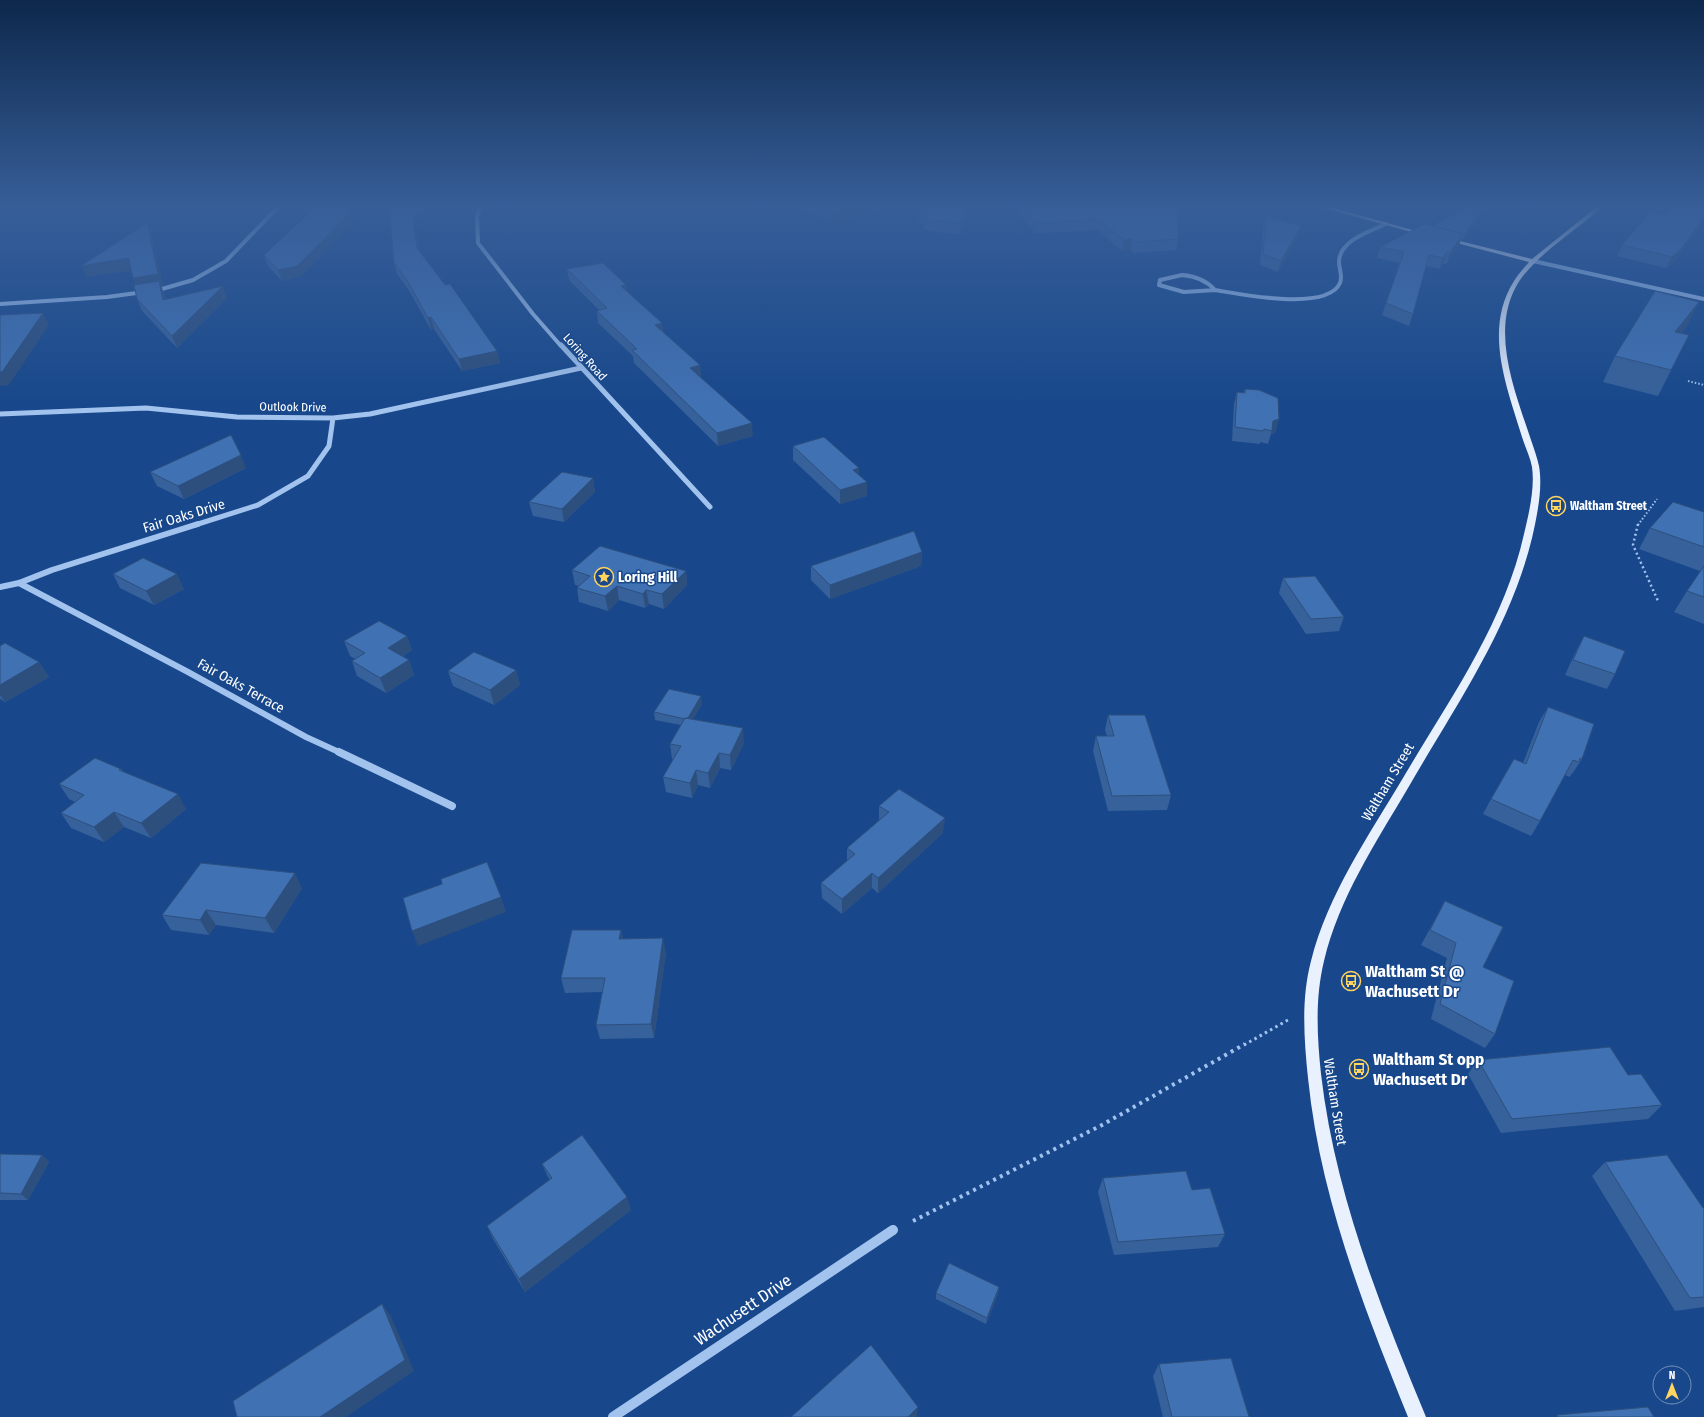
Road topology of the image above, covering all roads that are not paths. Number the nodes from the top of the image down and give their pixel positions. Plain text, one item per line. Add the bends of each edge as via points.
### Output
1 (208, 271) edge
2 (500, 271) edge
3 (1341, 271) edge
4 (1523, 271) edge
5 (1579, 271) edge
6 (1215, 290) junction
7 (1704, 299) edge
8 (0, 304) edge
9 (581, 368) junction
10 (0, 414) edge
11 (333, 418) junction
12 (710, 507) dead end
13 (19, 583) junction
14 (0, 587) edge
15 (452, 806) dead end
16 (892, 1230) road end
17 (613, 1417) edge
18 (1417, 1417) edge

1 - 8 street via 193,280 158,291
2 - 9 street, Loring Road via 533,314
3 - 6 street via 1342,277 1337,288 1328,295 1308,299 1280,299
4 - 18 main road, Waltham Street via 1507,299 1501,322 1504,366 1536,470 1528,541 1504,609 1490,639 1345,886 1330,919 1322,946 1314,976 1311,1007 1318,1109 1336,1189 1365,1282
5 - 7 street
6 - 6 street via 1184,292 1158,285 1160,280 1170,276 1185,275 1200,277 1209,282
9 - 11 street, Outlook Drive via 370,414
9 - 12 street, Loring Road
10 - 11 street, Outlook Drive via 146,408 237,417
11 - 13 street, Fair Oaks Drive via 329,446 308,476 281,493 240,512 181,528
13 - 14 street, Fair Oaks Drive
13 - 15 street, Fair Oaks Terrace via 306,737
16 - 17 street, Wachusett Drive

